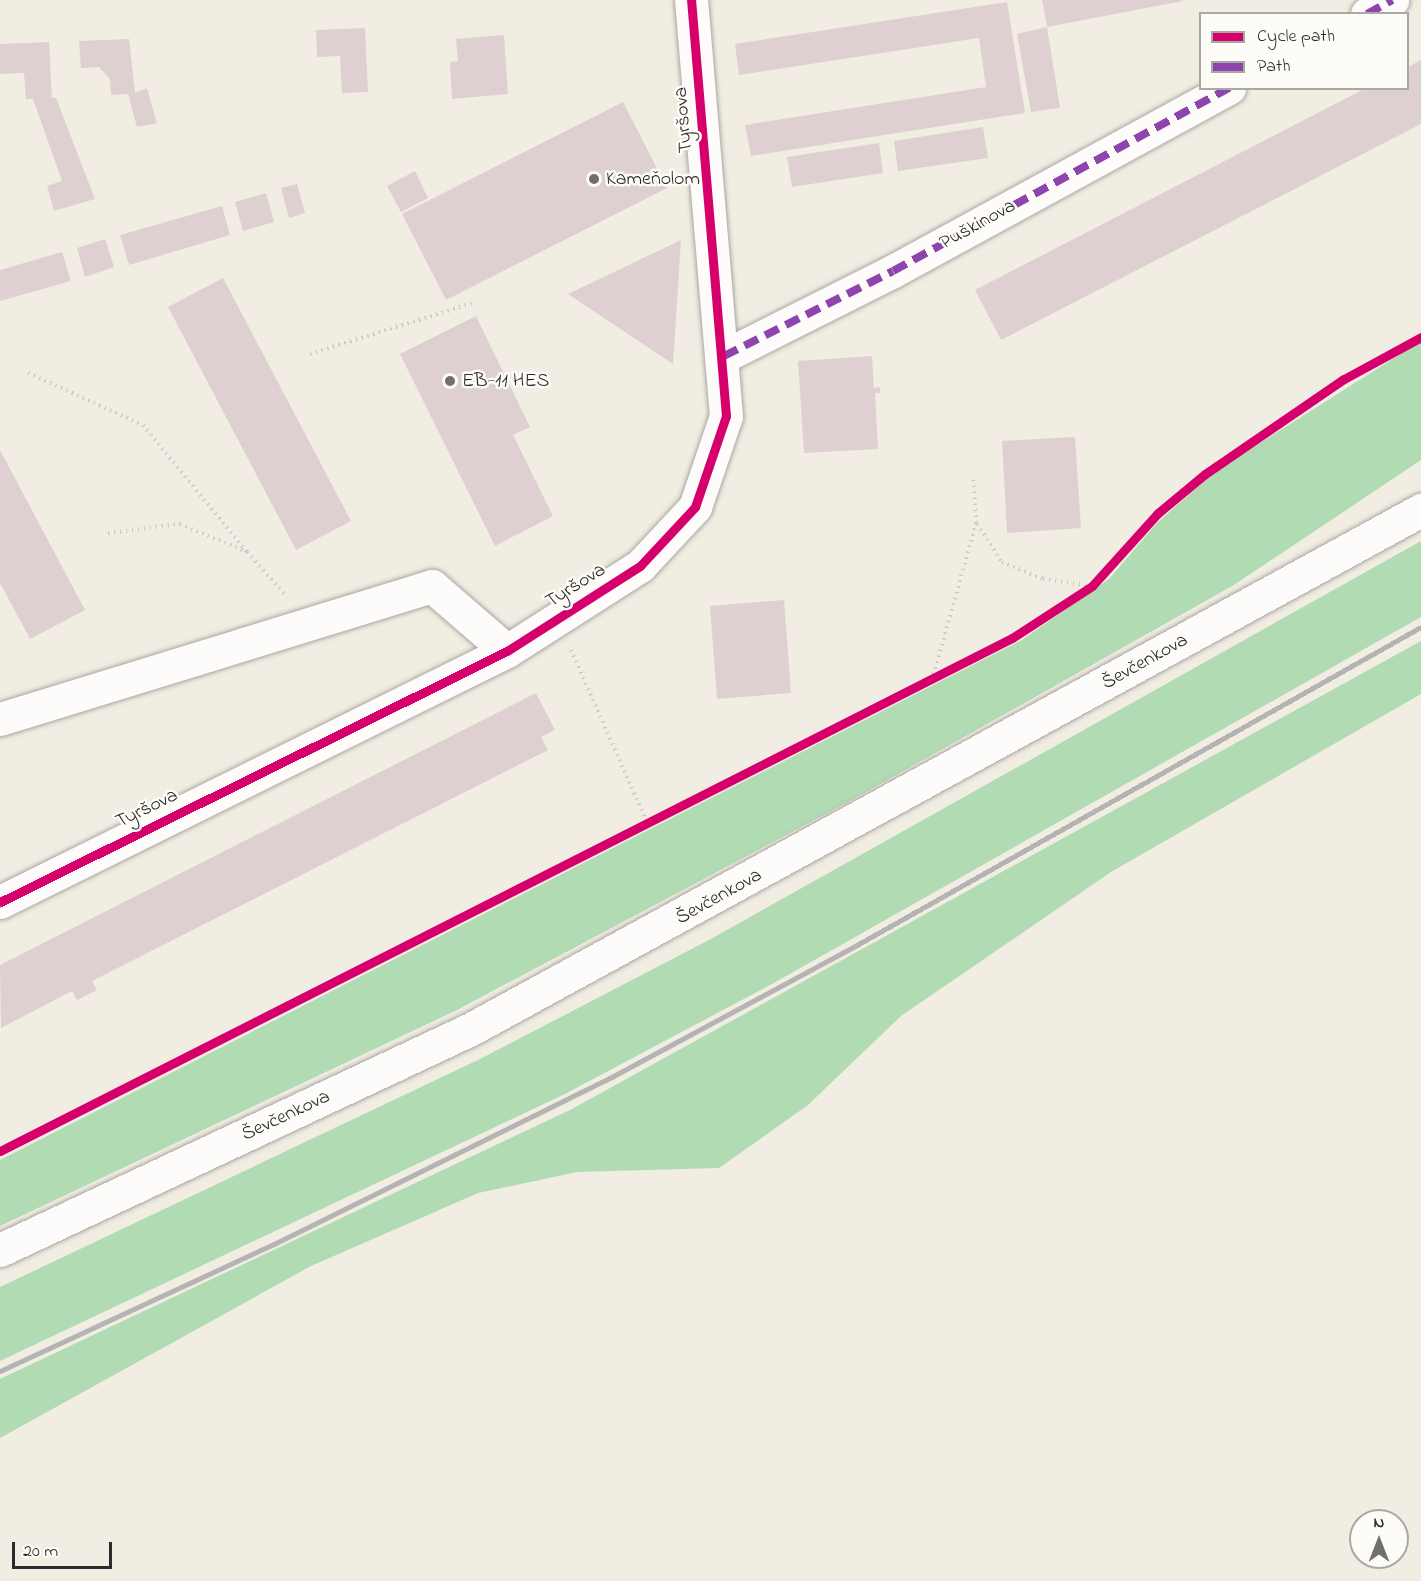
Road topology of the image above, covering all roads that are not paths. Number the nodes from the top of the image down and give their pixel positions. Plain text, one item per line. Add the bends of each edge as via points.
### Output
1 (691, 0) edge
2 (1392, 0) edge
3 (1371, 12) edge
4 (1225, 90) edge
5 (724, 356) junction
6 (1421, 510) edge
7 (507, 651) junction
8 (0, 719) edge
9 (0, 902) edge
10 (0, 1250) edge

1 - 5 street, Tyršova
2 - 3 street
4 - 5 street, Puškinova via 893,271
5 - 7 street, Tyršova via 726,416 695,507 640,566
6 - 10 street, Ševčenkova via 471,1029
7 - 8 street via 432,586
7 - 9 street, Tyršova

